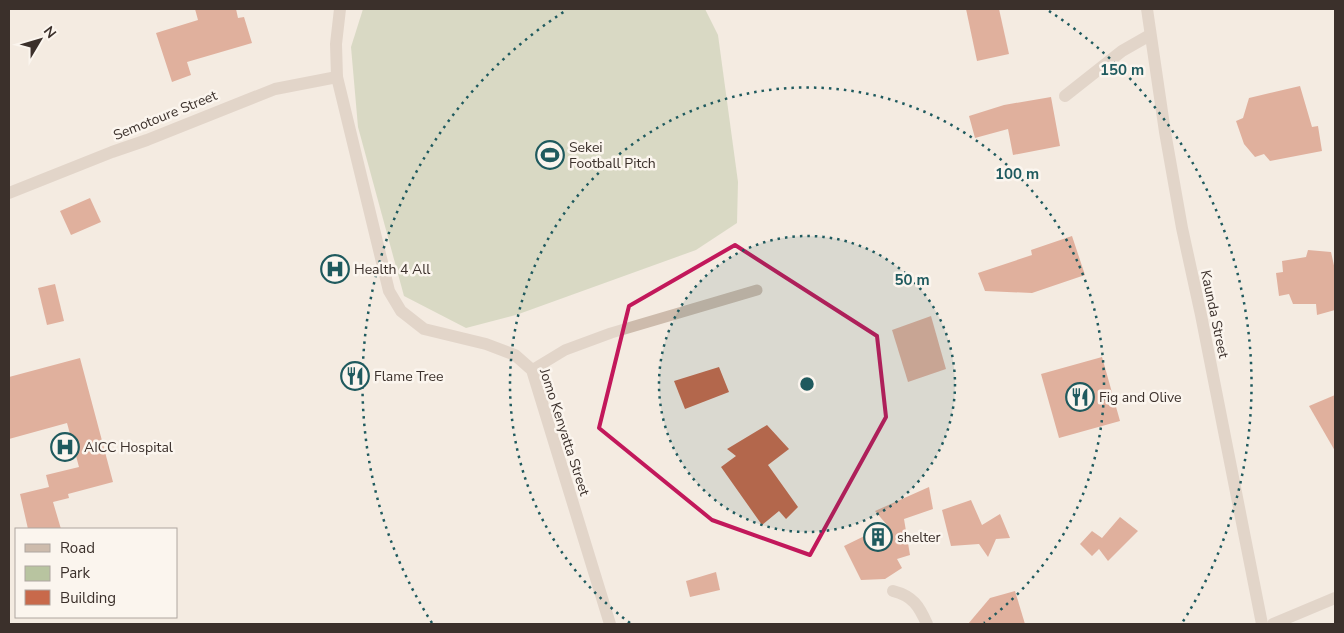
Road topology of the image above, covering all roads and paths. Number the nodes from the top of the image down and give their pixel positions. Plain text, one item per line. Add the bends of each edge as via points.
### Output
1 (340, 9) edge
2 (1147, 9) edge
3 (1150, 35) junction
4 (337, 77) junction
5 (1065, 96) dead end
6 (9, 193) edge
7 (757, 290) dead end
8 (532, 370) junction
9 (893, 590) dead end
10 (1335, 598) edge
11 (610, 624) edge
12 (927, 624) edge
13 (1262, 624) edge
14 (1273, 624) edge

1 - 4 street, Jomo Kenyatta Street
2 - 3 street, Kaunda Street
3 - 5 street via 1122,51
3 - 13 street, Kaunda Street via 1182,228
4 - 6 street, Semotoure Street via 275,88
4 - 8 street, Jomo Kenyatta Street via 388,291 401,311 424,329 486,344 515,355
7 - 8 lane via 611,333 565,350
8 - 11 street, Jomo Kenyatta Street
9 - 12 street via 914,602
10 - 14 street

